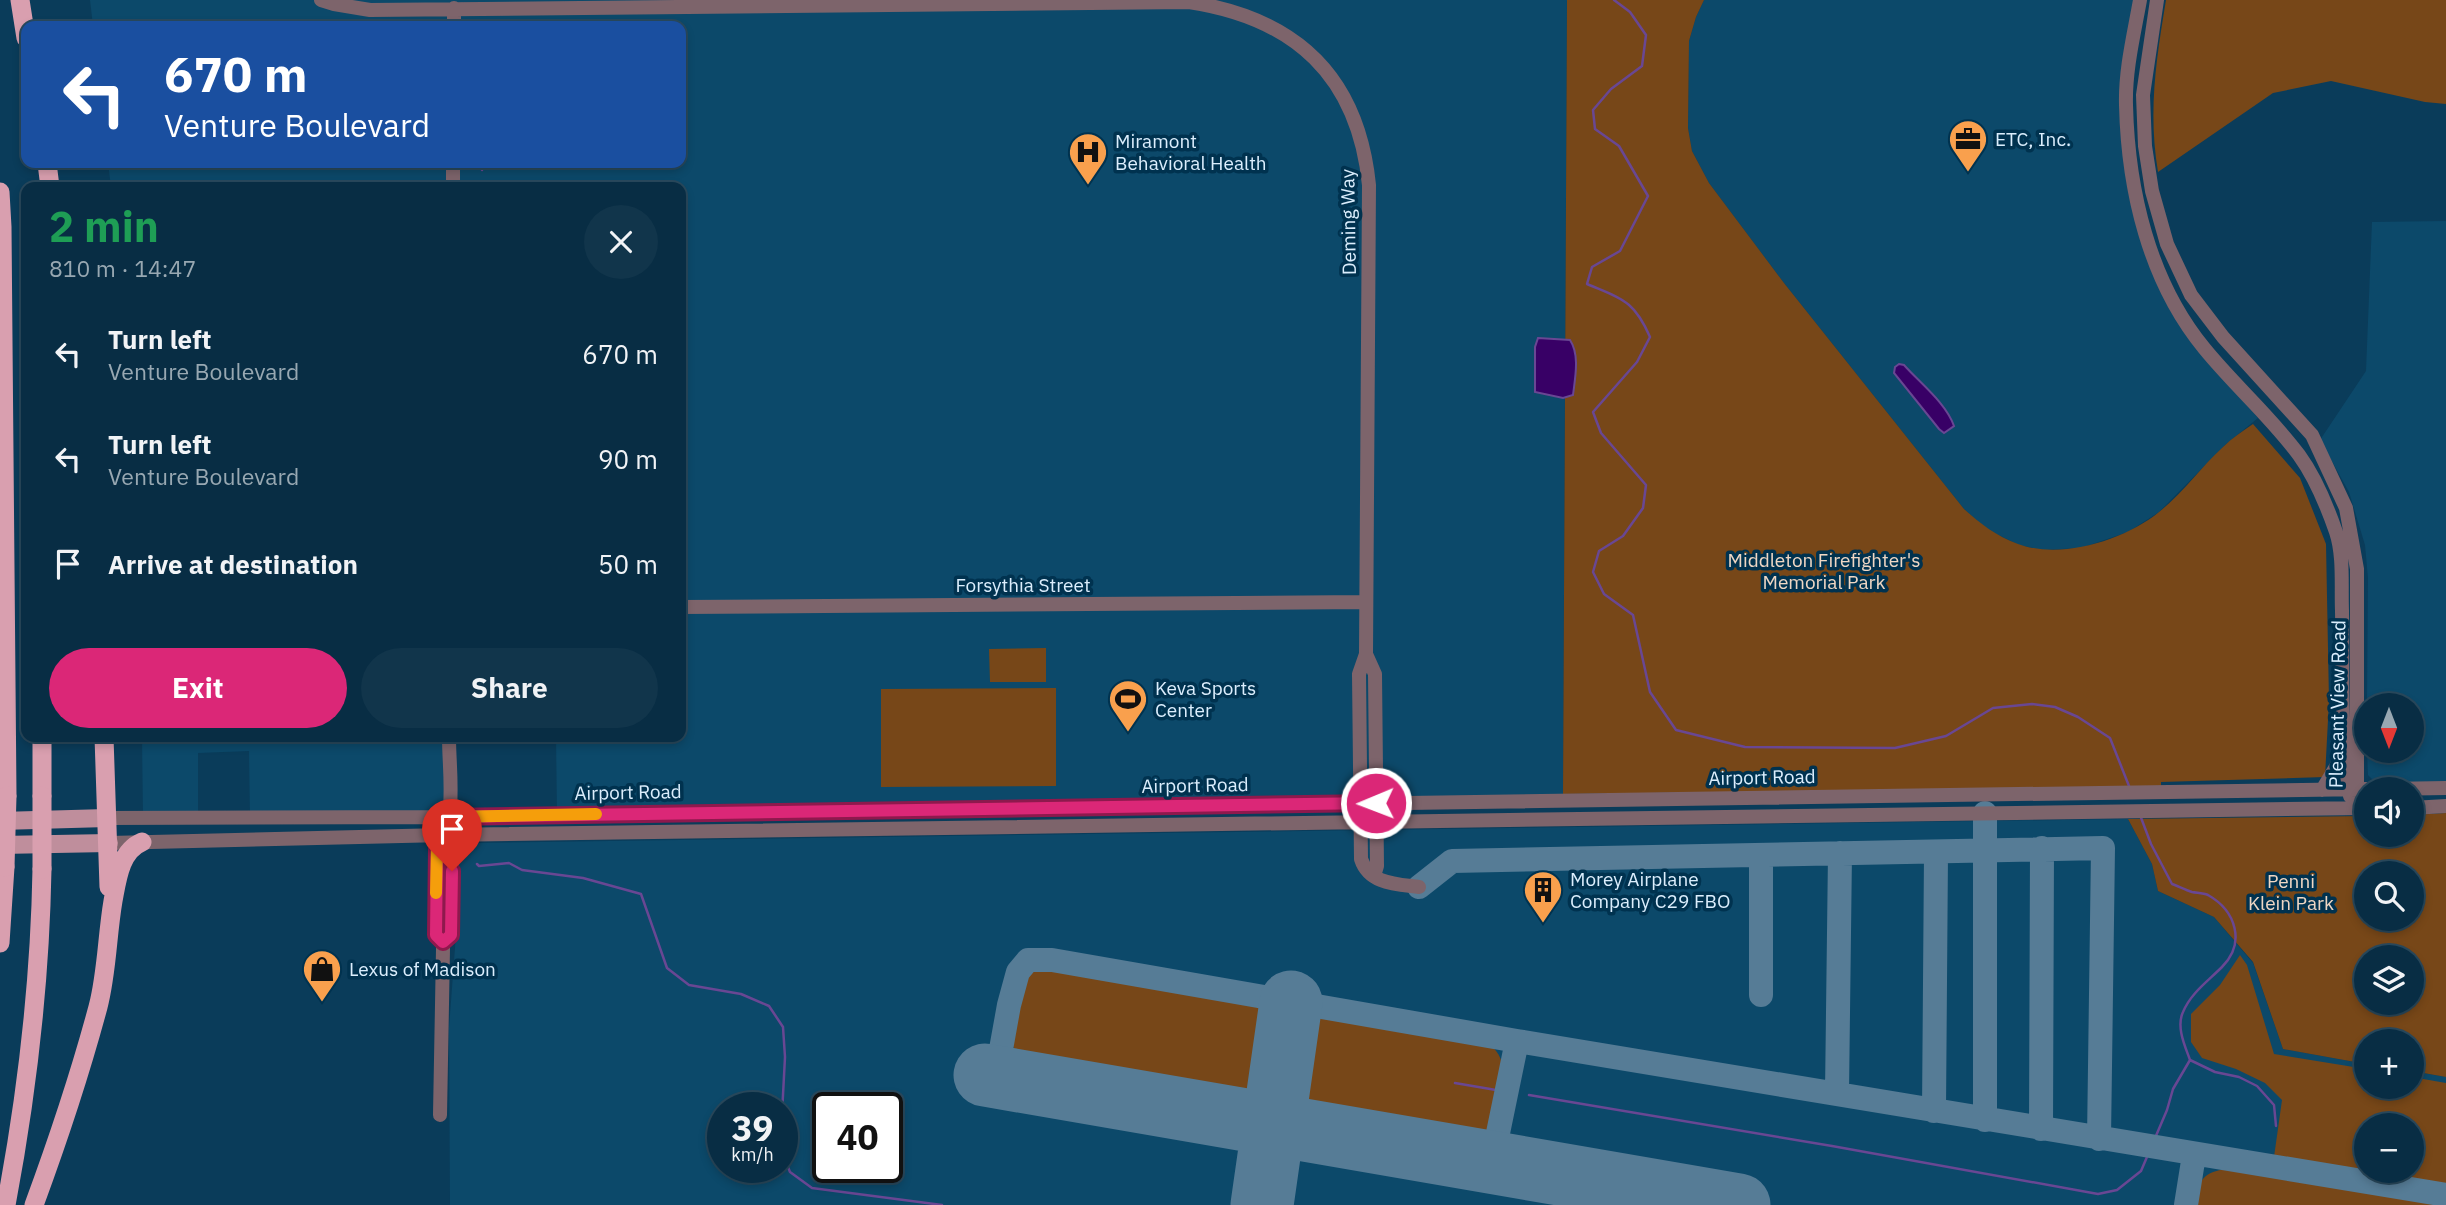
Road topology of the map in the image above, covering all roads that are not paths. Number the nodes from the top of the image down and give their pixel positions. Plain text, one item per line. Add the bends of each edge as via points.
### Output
1 (20, 0) edge
2 (321, 0) edge
3 (2140, 0) edge
4 (2157, 0) edge
5 (454, 8) junction
6 (23, 21) edge
7 (454, 21) edge
8 (0, 192) edge
9 (2, 227) junction
10 (0, 252) edge
11 (1366, 602) junction
12 (686, 607) edge
13 (1366, 654) junction
14 (2344, 735) junction
15 (41, 742) edge
16 (104, 742) edge
17 (449, 742) edge
18 (2354, 777) edge
19 (2357, 777) edge
20 (2424, 788) edge
21 (2446, 788) edge
22 (2354, 789) edge
23 (2322, 790) junction
24 (1376, 803) junction
25 (1359, 804) junction
26 (2446, 806) edge
27 (2424, 807) edge
28 (2354, 809) edge
29 (449, 817) junction
30 (107, 818) junction
31 (0, 821) edge
32 (1359, 821) junction
33 (1376, 821) junction
34 (444, 835) junction
35 (142, 842) junction
36 (109, 843) junction
37 (0, 845) edge
38 (1374, 876) junction
39 (1419, 887) dead end
40 (110, 923) junction
41 (0, 943) edge
42 (440, 1115) dead end
43 (6, 1205) edge
44 (34, 1205) edge

1 - 6 highway
2 - 5 street, Deming Way via 370,10
3 - 14 street, Pleasant View Road via 2126,104 2132,174 2152,260 2202,347 2300,456 2337,534
4 - 19 street, Pleasant View Road via 2143,95 2145,146 2167,244 2191,295 2312,435 2346,508 2357,569
5 - 7 street
5 - 11 street, Deming Way via 1189,2 1236,12 1279,31 1304,48 1344,97 1367,163
8 - 9 highway
9 - 10 highway
9 - 41 highway, bridge via 6,796
11 - 12 street, Forsythia Street
11 - 13 street, Deming Way
13 - 24 street, Deming Way via 1375,674
13 - 25 street, Deming Way via 1359,674
14 - 18 street, Pleasant View Road
14 - 23 street via 2340,760
15 - 43 highway, bridge via 41,946
16 - 30 highway
17 - 29 street
20 - 21 street
22 - 23 street, Airport Road
23 - 24 street, Airport Road
24 - 25 street, Airport Road
24 - 33 street, Deming Way
25 - 29 street, Airport Road
25 - 32 street, Deming Way
26 - 27 street
28 - 33 street, Airport Road
29 - 30 street, Airport Road
29 - 34 street
30 - 31 main road, Airport Road
30 - 36 highway
32 - 33 street, Airport Road
32 - 34 street, Airport Road
32 - 38 street, Deming Way via 1361,859
33 - 38 street, Deming Way
34 - 35 street, Airport Road
34 - 42 street via 437,843 436,881 436,935 443,942
35 - 36 street, Airport Road
35 - 40 highway via 130,849 120,871
36 - 37 main road, Airport Road
36 - 40 highway
38 - 39 street via 1383,882
40 - 44 highway via 99,1004

